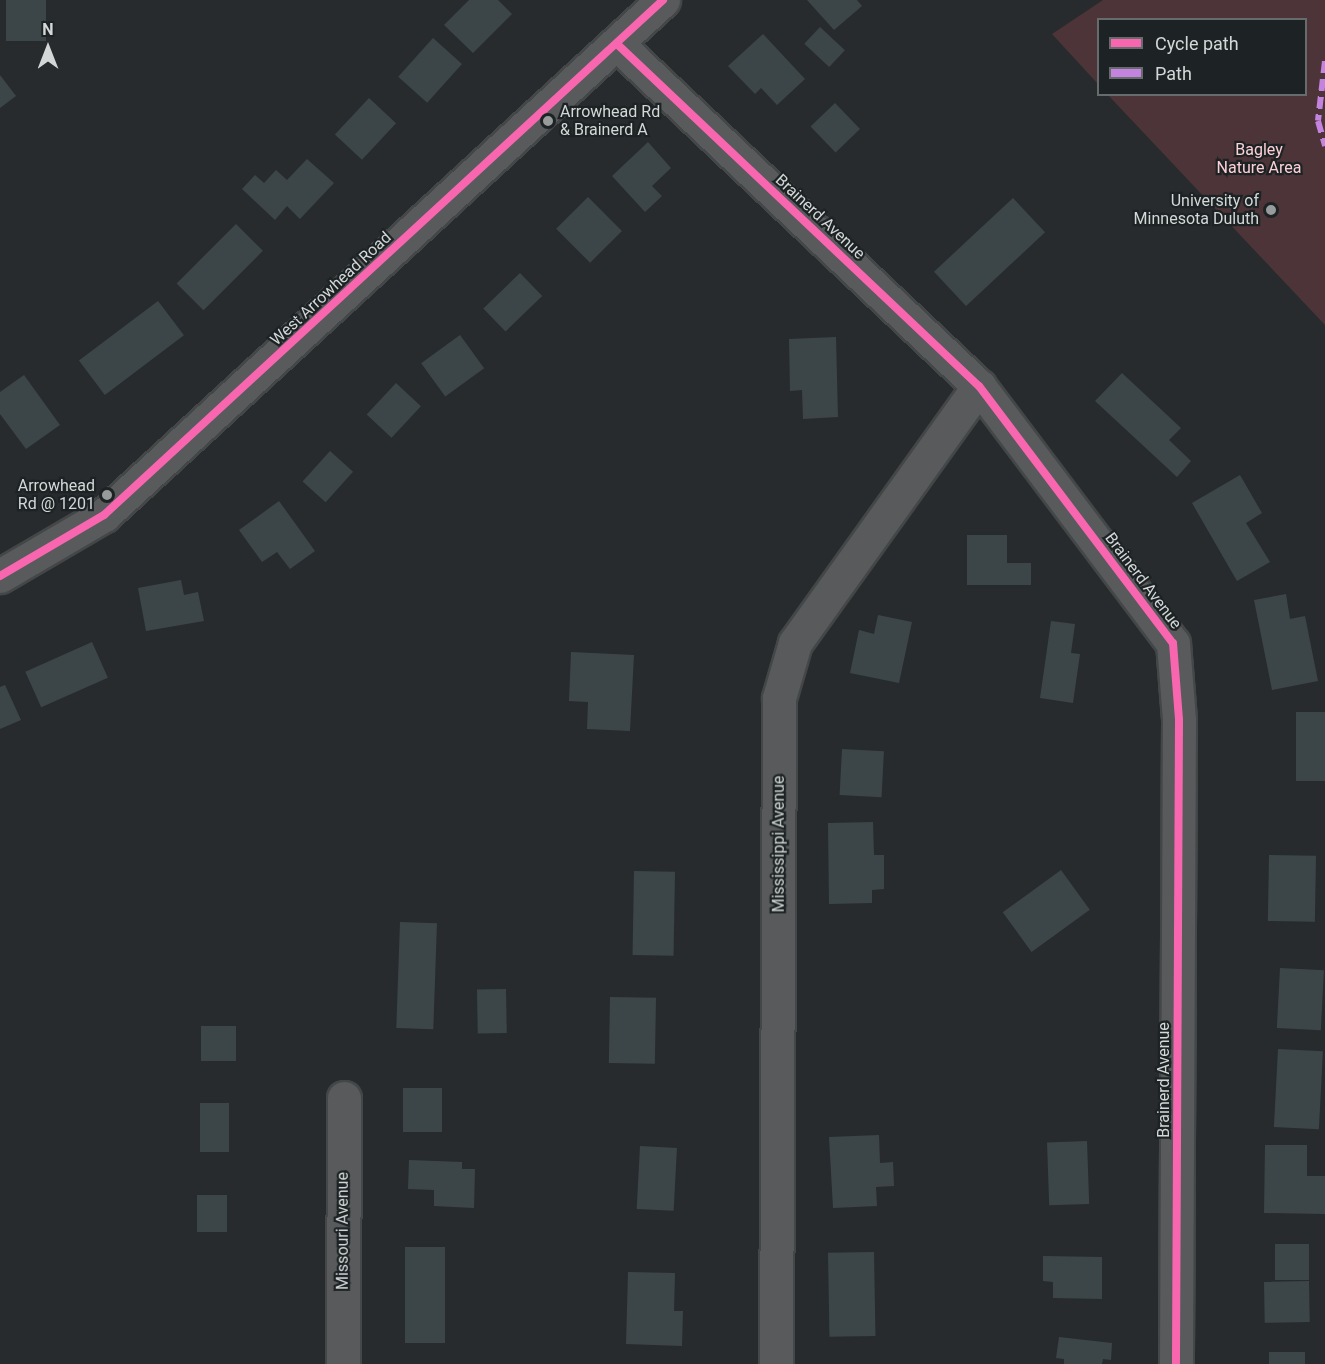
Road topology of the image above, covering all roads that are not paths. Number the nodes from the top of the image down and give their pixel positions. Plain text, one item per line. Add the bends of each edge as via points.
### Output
1 (663, 0) edge
2 (617, 44) junction
3 (979, 386) junction
4 (0, 576) edge
5 (344, 1098) dead end
6 (343, 1364) edge
7 (776, 1364) edge
8 (1176, 1364) edge

1 - 2 street, West Arrowhead Road
2 - 3 street, Brainerd Avenue
2 - 4 street, West Arrowhead Road via 104,515
3 - 7 street, Mississippi Avenue via 795,643 779,698
3 - 8 street, Brainerd Avenue via 1173,643 1179,720
5 - 6 street, Missouri Avenue

